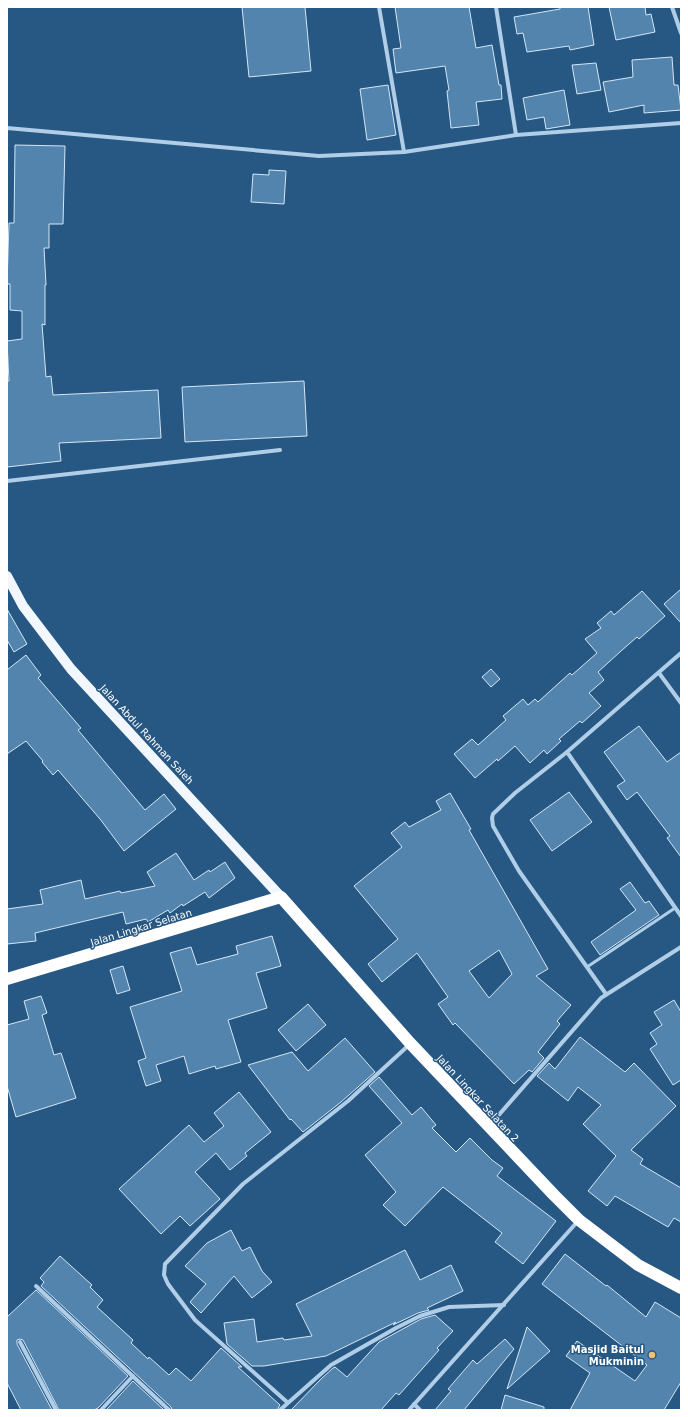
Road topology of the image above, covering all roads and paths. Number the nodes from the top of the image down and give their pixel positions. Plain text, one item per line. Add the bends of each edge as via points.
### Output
1 (379, 7) edge
2 (496, 7) edge
3 (672, 7) edge
4 (681, 33) edge
5 (681, 123) edge
6 (7, 128) edge
7 (516, 135) junction
8 (404, 152) junction
9 (280, 450) dead end
10 (7, 481) edge
11 (7, 576) edge
12 (681, 652) edge
13 (659, 673) junction
14 (681, 703) edge
15 (567, 752) junction
16 (281, 897) junction
17 (675, 908) junction
18 (681, 916) edge
19 (681, 947) edge
20 (587, 967) junction
21 (7, 979) edge
22 (606, 994) junction
23 (410, 1043) junction
24 (488, 1126) junction
25 (579, 1220) junction
26 (36, 1286) dead end
27 (681, 1288) edge
28 (504, 1305) junction
29 (20, 1342) dead end
30 (132, 1376) junction
31 (287, 1402) junction
32 (414, 1404) junction
33 (56, 1410) edge
34 (100, 1410) edge
35 (169, 1410) edge
36 (280, 1410) edge
37 (409, 1410) edge
38 (420, 1410) edge

1 - 8 street
2 - 7 street
3 - 4 street
5 - 7 street
6 - 8 street via 319,156
7 - 8 street
9 - 10 street
11 - 16 main road, Jalan Abdul Rahman Saleh via 23,606 71,669
12 - 13 street
13 - 14 street
13 - 15 street
15 - 17 street
15 - 20 street via 515,793 492,818 493,826 519,871
16 - 21 highway, Jalan Lingkar Selatan
16 - 23 highway, Jalan Lingkar Selatan 2
17 - 18 street
17 - 20 lane
19 - 22 street
20 - 22 street
22 - 24 street
23 - 24 highway, Jalan Lingkar Selatan 2
23 - 31 street via 348,1101 244,1184 165,1264 164,1275 168,1284 195,1320
24 - 25 highway, Jalan Lingkar Selatan 2
25 - 27 highway, Jalan Lingkar Selatan 2 via 638,1265
25 - 28 street
26 - 30 street
28 - 31 street via 449,1307 420,1316 331,1365
28 - 32 street
29 - 33 street
30 - 34 street
30 - 35 street
31 - 36 street
32 - 37 street
32 - 38 street

